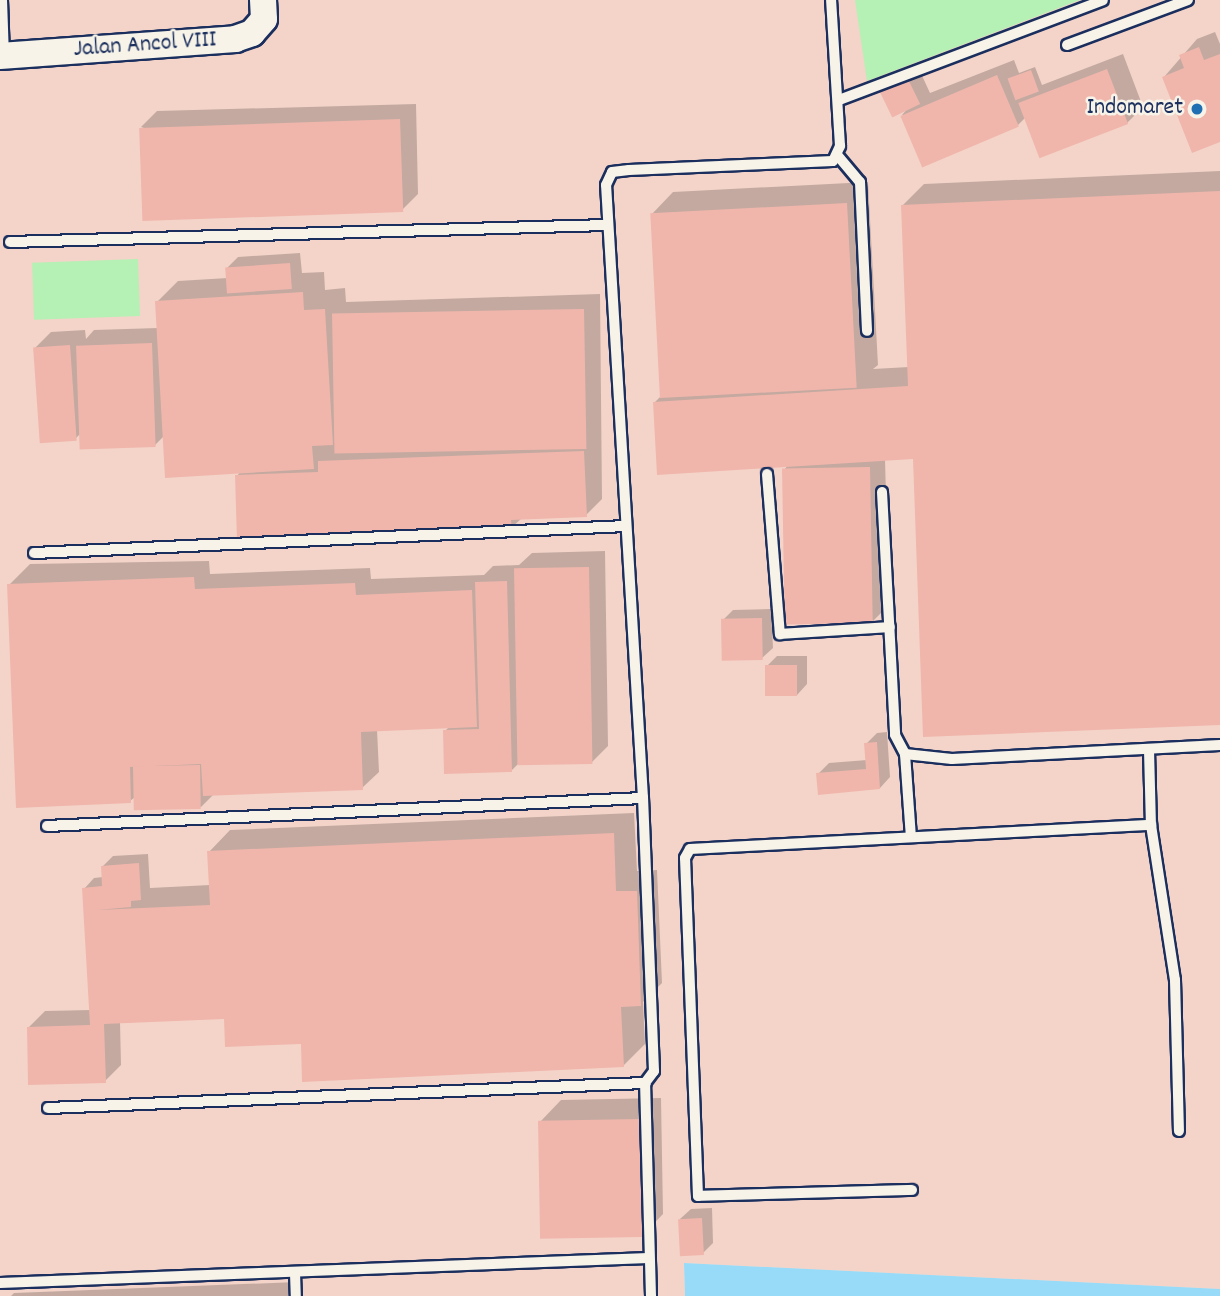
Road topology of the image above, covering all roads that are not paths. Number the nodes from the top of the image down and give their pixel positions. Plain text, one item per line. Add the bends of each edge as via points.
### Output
1 (2, 0) edge
2 (263, 0) edge
3 (831, 0) edge
4 (1103, 0) edge
5 (1188, 0) edge
6 (1067, 45) dead end
7 (2, 56) edge
8 (839, 100) junction
9 (838, 156) junction
10 (607, 225) junction
11 (10, 242) dead end
12 (867, 331) dead end
13 (767, 474) dead end
14 (882, 492) dead end
15 (626, 526) junction
16 (34, 552) dead end
17 (890, 627) junction
18 (1220, 745) edge
19 (1149, 750) junction
20 (905, 754) junction
21 (643, 799) junction
22 (1151, 825) junction
23 (47, 826) dead end
24 (911, 837) junction
25 (645, 1083) junction
26 (48, 1108) dead end
27 (1179, 1131) dead end
28 (912, 1190) dead end
29 (649, 1258) junction
30 (295, 1273) junction
31 (0, 1283) edge
32 (296, 1296) edge
33 (651, 1296) edge

1 - 7 lane
2 - 7 street, Jalan Ancol VIII via 264,19 252,33 235,39
3 - 8 lane
4 - 8 lane
5 - 6 lane
8 - 9 lane
9 - 10 lane via 833,162 612,172 606,185
9 - 12 lane via 860,181
10 - 11 lane
10 - 15 lane
13 - 17 lane via 780,634
14 - 17 lane
15 - 16 lane
15 - 21 lane
17 - 20 lane via 895,735
18 - 19 lane
19 - 20 lane via 953,759
19 - 22 lane
20 - 24 lane
21 - 23 lane
21 - 25 lane via 654,1071
22 - 24 lane
22 - 27 lane via 1175,980
24 - 28 lane via 690,849 685,858 698,1196
25 - 26 lane
25 - 29 lane
29 - 30 lane
29 - 33 lane
30 - 31 lane
30 - 32 lane

